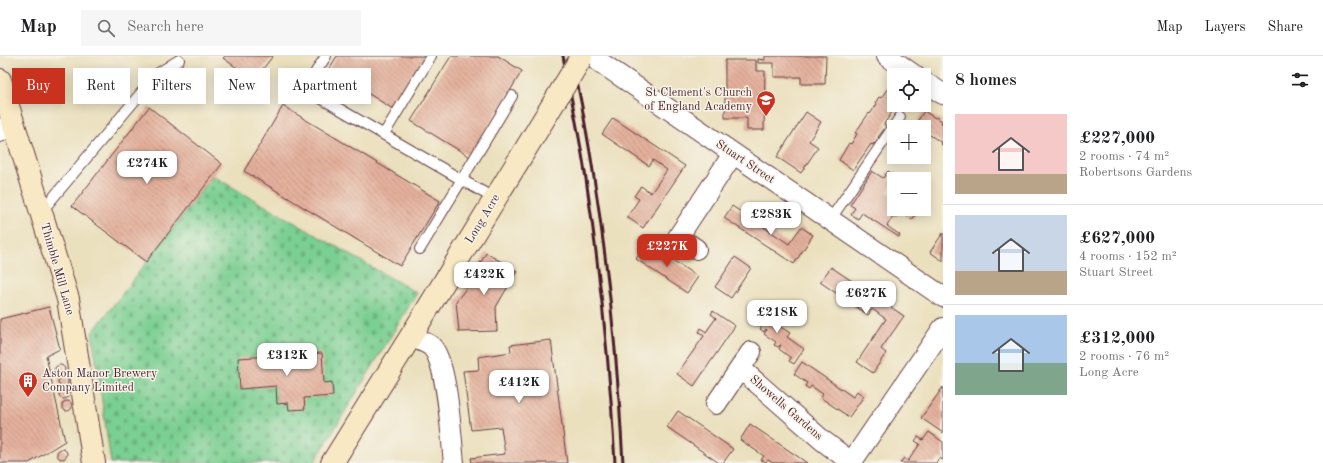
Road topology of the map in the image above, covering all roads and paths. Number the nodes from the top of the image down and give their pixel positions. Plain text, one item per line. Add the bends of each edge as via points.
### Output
1 (326, 56) edge
2 (431, 56) edge
3 (886, 56) edge
4 (584, 57) edge
5 (179, 60) dead end
6 (904, 68) edge
7 (0, 80) edge
8 (931, 86) edge
9 (943, 94) edge
10 (512, 96) dead end
11 (900, 117) dead end
12 (6, 126) edge
13 (384, 134) junction
14 (733, 154) junction
15 (462, 180) junction
16 (495, 199) junction
17 (41, 212) junction
18 (830, 220) junction
19 (420, 249) dead end
20 (696, 249) dead end
21 (943, 297) edge
22 (943, 328) edge
23 (411, 336) junction
24 (751, 352) dead end
25 (740, 368) junction
26 (716, 404) dead end
27 (94, 463) edge
28 (332, 463) edge
29 (454, 463) edge
30 (851, 463) edge

1 - 13 lane via 305,89
2 - 13 lane
3 - 6 street
4 - 14 street, Stuart Street via 608,67
4 - 16 street, Long Acre, bridge
5 - 17 lane via 157,74
7 - 12 street, Thimble Mill Lane
8 - 9 street
10 - 15 lane
11 - 18 lane
12 - 17 street, Thimble Mill Lane
13 - 15 lane
14 - 18 street, Stuart Street
14 - 20 street via 678,237
15 - 16 lane
15 - 19 lane
16 - 23 street, Long Acre
17 - 27 street, Thimble Mill Lane via 68,299
18 - 21 street, Stuart Street
22 - 30 street
23 - 28 street, Long Acre
23 - 29 street via 431,347 438,357 445,378
24 - 25 street
25 - 26 street
25 - 30 street, Showells Gardens

